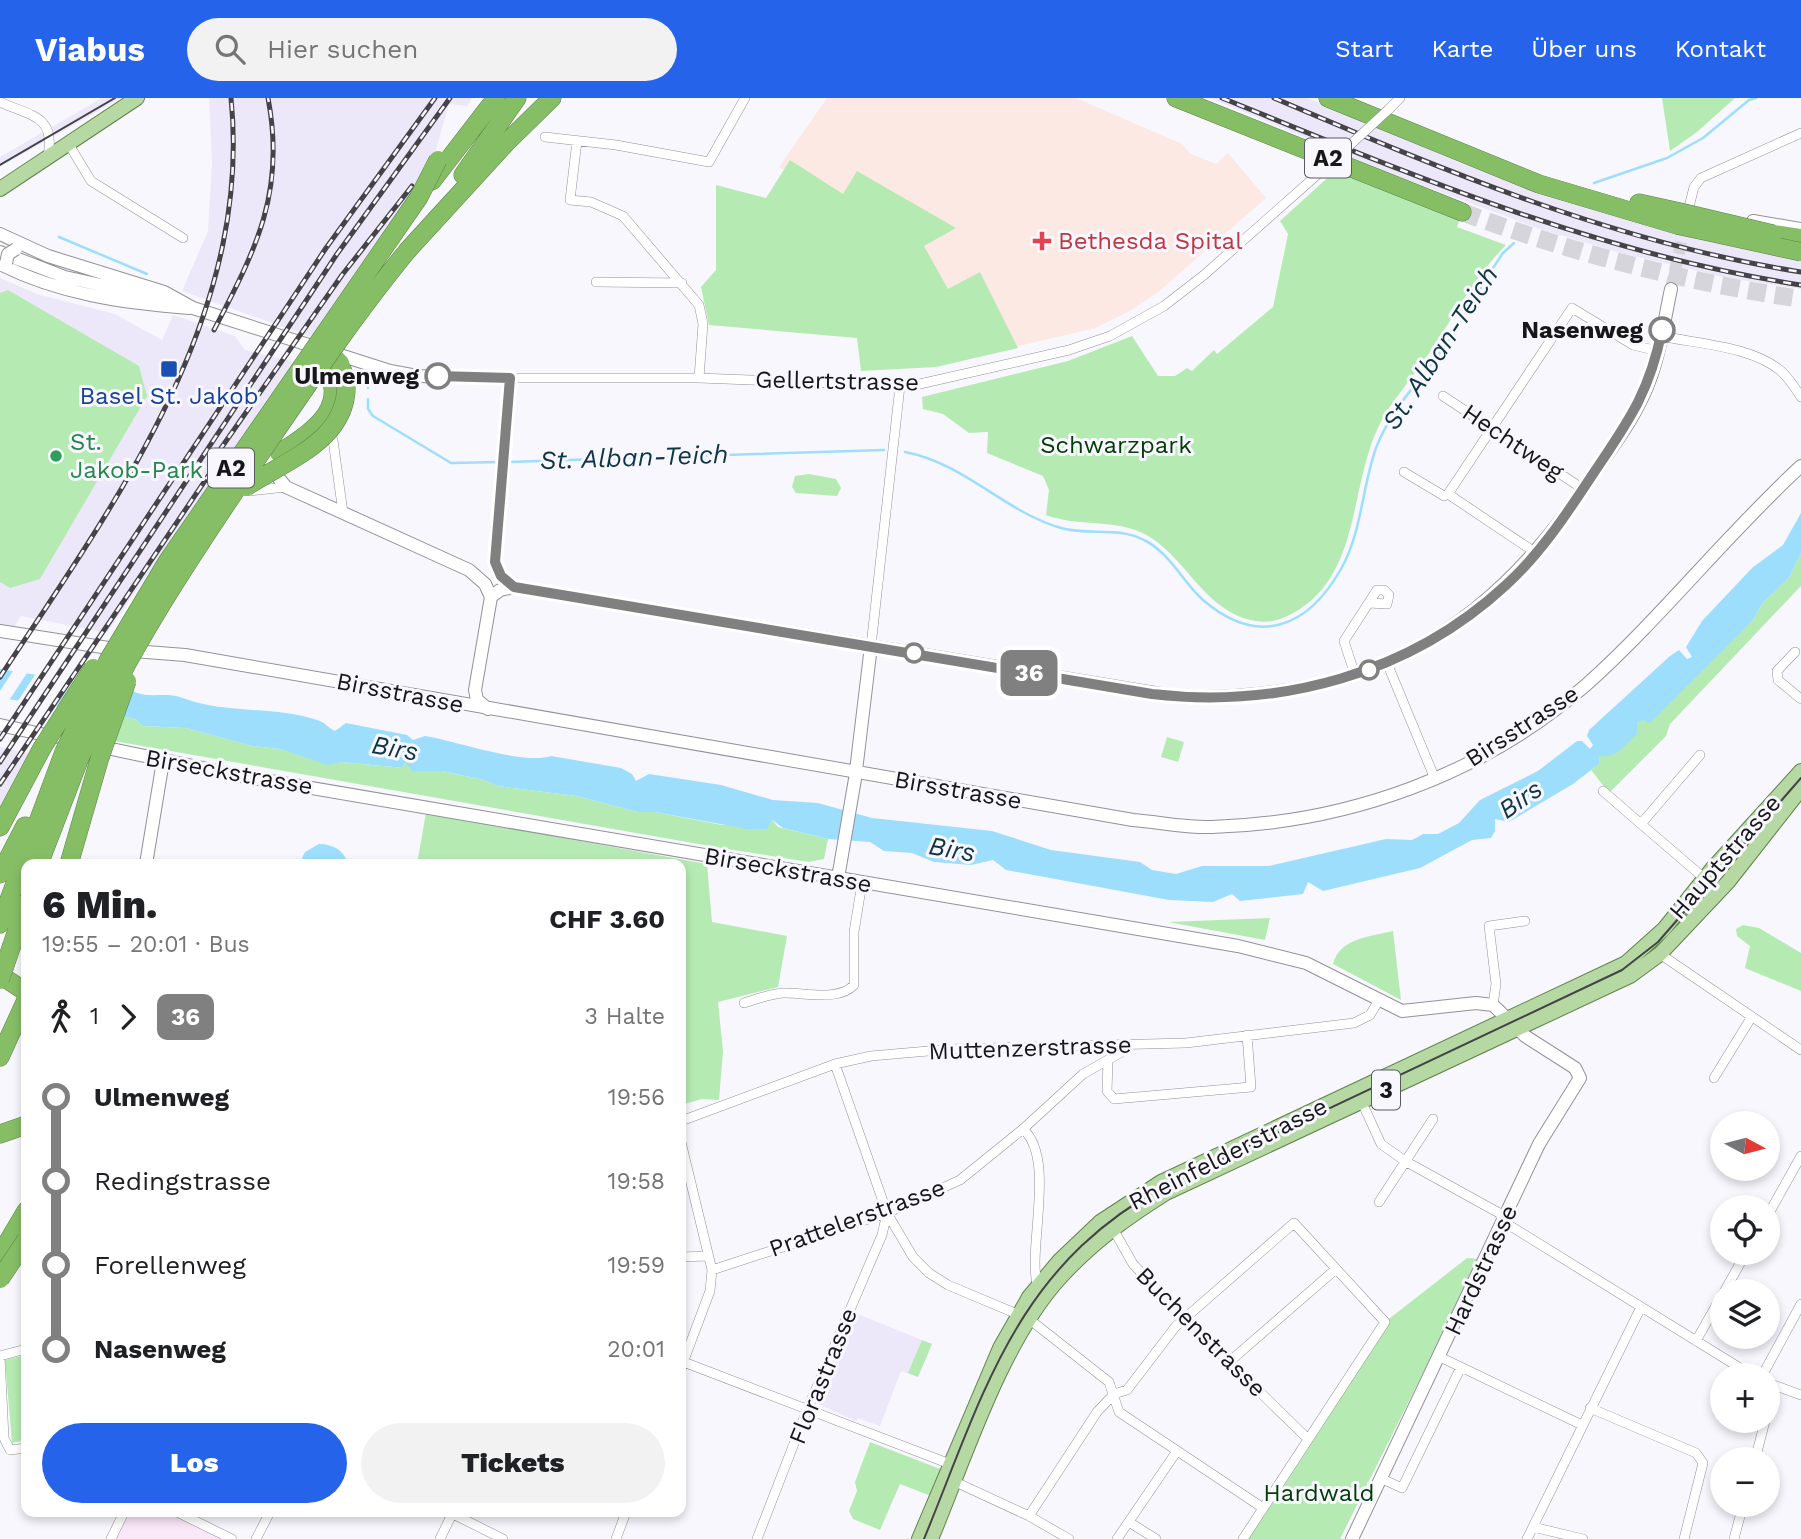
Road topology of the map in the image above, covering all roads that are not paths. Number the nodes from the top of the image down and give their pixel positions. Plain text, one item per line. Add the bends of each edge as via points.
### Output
1 (136, 98) edge
2 (480, 98) edge
3 (496, 98) edge
4 (517, 98) edge
5 (552, 98) edge
6 (745, 98) edge
7 (1176, 98) edge
8 (1328, 98) edge
9 (1400, 98) edge
10 (0, 102) edge
11 (1189, 102) edge
12 (1801, 133) edge
13 (545, 137) dead end
14 (577, 141) junction
15 (68, 143) junction
16 (48, 156) junction
17 (441, 163) junction
18 (0, 189) edge
19 (1462, 212) tunnel mouth
20 (1682, 216) junction
21 (1801, 229) edge
22 (2, 233) edge
23 (183, 238) dead end
24 (1801, 238) edge
25 (21, 248) junction
26 (408, 250) junction
27 (1801, 252) edge
28 (3, 262) edge
29 (596, 282) dead end
30 (682, 284) junction
31 (1671, 289) tunnel mouth
32 (193, 308) junction
33 (1661, 336) junction
34 (318, 351) junction
35 (1658, 351) junction
36 (510, 378) junction
37 (699, 378) junction
38 (340, 383) junction
39 (900, 386) junction
40 (1443, 396) dead end
41 (1801, 397) edge
42 (1493, 429) junction
43 (333, 440) dead end
44 (1801, 466) edge
45 (1404, 472) dead end
46 (286, 487) junction
47 (1583, 489) junction
48 (1448, 494) junction
49 (343, 513) junction
50 (1536, 553) junction
51 (495, 562) junction
52 (469, 570) junction
53 (514, 587) junction
54 (491, 597) junction
55 (1369, 603) dead end
56 (0, 631) edge
57 (871, 646) junction
58 (1795, 652) dead end
59 (148, 653) junction
60 (1387, 663) junction
61 (1355, 675) junction
62 (475, 690) junction
63 (1801, 699) edge
64 (453, 702) junction
65 (489, 710) junction
66 (0, 725) edge
67 (1700, 755) dead end
68 (68, 756) junction
69 (163, 761) junction
70 (1801, 771) edge
71 (855, 779) junction
72 (1435, 779) junction
73 (1801, 789) edge
74 (1603, 791) dead end
75 (1641, 824) junction
76 (0, 827) edge
77 (26, 859) edge
78 (40, 859) edge
79 (72, 859) edge
80 (147, 859) edge
81 (21, 872) edge
82 (839, 873) junction
83 (0, 874) edge
84 (1704, 878) junction
85 (862, 883) junction
86 (1707, 901) junction
87 (21, 918) edge
88 (1525, 920) dead end
89 (0, 924) edge
90 (1655, 949) junction
91 (0, 975) edge
92 (0, 980) edge
93 (21, 989) edge
94 (1379, 1000) junction
95 (744, 1003) dead end
96 (1493, 1005) junction
97 (21, 1011) edge
98 (1751, 1018) junction
99 (1511, 1023) junction
100 (1247, 1035) junction
101 (1122, 1046) junction
102 (1801, 1050) edge
103 (0, 1057) edge
104 (1108, 1062) junction
105 (835, 1064) junction
106 (1714, 1078) dead end
107 (1365, 1109) dead end
108 (686, 1119) edge
109 (1433, 1119) dead end
110 (21, 1127) edge
111 (1023, 1129) junction
112 (0, 1134) edge
113 (1801, 1156) edge
114 (1405, 1161) junction
115 (686, 1164) edge
116 (1779, 1195) edge
117 (1379, 1202) dead end
118 (887, 1213) junction
119 (21, 1219) edge
120 (1504, 1222) junction
121 (1109, 1223) junction
122 (21, 1247) edge
123 (0, 1255) edge
124 (21, 1255) edge
125 (707, 1256) junction
126 (686, 1257) edge
127 (1336, 1269) junction
128 (712, 1270) junction
129 (0, 1277) edge
130 (1041, 1290) junction
131 (1801, 1304) edge
132 (1640, 1307) junction
133 (1024, 1316) junction
134 (1710, 1316) edge
135 (1185, 1320) junction
136 (1696, 1341) junction
137 (21, 1350) edge
138 (686, 1353) edge
139 (0, 1356) edge
140 (1440, 1357) junction
141 (1229, 1362) junction
142 (1732, 1363) edge
143 (1769, 1363) edge
144 (686, 1365) edge
145 (1461, 1367) junction
146 (1780, 1388) edge
147 (1114, 1394) junction
148 (1801, 1395) edge
149 (1590, 1408) junction
150 (807, 1410) junction
151 (1582, 1424) junction
152 (1307, 1438) junction
153 (21, 1449) edge
154 (1177, 1451) junction
155 (950, 1474) junction
156 (1380, 1478) junction
157 (1263, 1508) junction
158 (1029, 1516) junction
159 (122, 1517) edge
160 (187, 1517) edge
161 (267, 1517) edge
162 (448, 1517) edge
163 (470, 1517) edge
164 (624, 1517) edge
165 (1740, 1517) edge
166 (1129, 1522) junction
167 (1533, 1527) junction
168 (111, 1539) edge
169 (232, 1539) edge
170 (256, 1539) edge
171 (440, 1539) edge
172 (503, 1539) edge
173 (616, 1539) edge
174 (757, 1539) edge
175 (919, 1539) edge
176 (931, 1539) edge
177 (1069, 1539) edge
178 (1117, 1539) edge
179 (1156, 1539) edge
180 (1243, 1539) edge
181 (1352, 1539) edge
182 (1527, 1539) edge
183 (1583, 1539) edge
184 (1685, 1539) edge
185 (1734, 1539) edge

1 - 15 main road
2 - 17 highway
3 - 17 highway
4 - 26 highway
5 - 26 highway, A2
6 - 14 street via 709,163
7 - 11 highway, A2
8 - 20 highway, A2 via 1539,184
9 - 39 street, Gellertstrasse, bridge via 1204,275 1127,328 1069,350
10 - 16 street via 47,125 51,135
11 - 19 highway, A2
12 - 20 street via 1701,178
13 - 14 street
14 - 30 street via 570,200 592,202 623,216
15 - 16 main road
15 - 23 street via 86,175
16 - 18 main road
17 - 68 highway, A2, bridge via 162,571 97,681
20 - 21 street
20 - 24 highway, bridge
20 - 27 highway, A2, bridge
22 - 25 street, Gellertstrasse
25 - 28 street, bridge
25 - 32 street, Gellertstrasse via 137,282
26 - 68 highway, A2, bridge via 277,428
28 - 32 street
29 - 30 street
30 - 37 street via 699,306 703,324
31 - 33 street
32 - 34 street, Gellertstrasse
33 - 35 street
33 - 41 street via 1769,363 1783,372
34 - 36 street, Gellertstrasse via 409,376
34 - 38 highway via 340,363
34 - 46 street via 319,374 269,446 270,471
35 - 42 street via 1633,345 1572,308
35 - 47 street via 1642,398
36 - 37 street, Gellertstrasse
36 - 51 street
37 - 39 street, Gellertstrasse
38 - 76 highway, bridge via 315,429 234,478 199,510 41,748
38 - 79 highway, bridge via 345,403 328,433 246,487 215,526 163,609 137,656 100,757
39 - 57 street
40 - 42 street, Hechtweg
42 - 47 street, Hechtweg
42 - 48 street
43 - 49 street
44 - 72 street, Birsstrasse via 1586,684 1494,750
45 - 48 street via 1444,496
46 - 49 street
46 - 59 street via 255,489 236,500 157,624
47 - 50 street
48 - 50 street
49 - 52 street
50 - 60 street via 1463,620
51 - 52 street
51 - 53 street via 501,576
52 - 54 street
53 - 54 street
53 - 57 street
54 - 62 street
55 - 61 street via 1344,641
56 - 59 street, Birsstrasse
57 - 61 street via 1179,697 1273,694
57 - 71 street
58 - 63 street via 1777,671 1778,680
59 - 64 street, Birsstrasse via 185,655
60 - 61 street
60 - 72 street
62 - 64 street
62 - 65 street via 477,699
64 - 65 street, Birsstrasse
65 - 71 street, Birsstrasse
66 - 69 street, Birseckstrasse
67 - 75 street
68 - 77 highway, A2
68 - 78 highway, A2
68 - 83 highway
69 - 80 street
69 - 82 street, Birseckstrasse
70 - 84 main road, Hauptstrasse / 3
71 - 72 street, Birsstrasse via 1210,827 1292,821 1354,808
71 - 82 street
73 - 86 main road, Hauptstrasse / 3 via 1744,864
74 - 75 street
75 - 84 street
81 - 89 highway, A2
82 - 85 street, Birseckstrasse
84 - 86 street via 1710,888
84 - 90 main road, Hauptstrasse / 3
85 - 94 street, Birseckstrasse via 1288,958 1327,972
85 - 95 street via 854,932 854,985 821,995 781,993
86 - 90 main road, Hauptstrasse / 3
87 - 92 highway, bridge
88 - 96 street via 1489,926 1496,984
90 - 98 street
90 - 99 main road, Rheinfelderstrasse / 3
91 - 93 highway
94 - 96 street, Birseckstrasse via 1412,1012
94 - 100 street, Muttenzerstrasse via 1361,1021
96 - 99 street
97 - 103 highway
98 - 102 street
98 - 106 street
99 - 120 street, Hardstrasse via 1575,1068 1580,1078 1539,1144
99 - 121 main road, Rheinfelderstrasse / 3
100 - 101 street, Muttenzerstrasse
100 - 104 street via 1251,1087 1114,1099 1107,1091
101 - 104 street, Prattelerstrasse
101 - 105 street, Muttenzerstrasse via 951,1049
104 - 111 street, Prattelerstrasse via 1083,1074
105 - 108 street, Muttenzerstrasse
105 - 118 street
107 - 114 street via 1381,1144
109 - 114 street
110 - 112 highway
111 - 118 street, Prattelerstrasse via 960,1180
111 - 130 street via 1034,1147 1039,1187
113 - 116 street
114 - 117 street
114 - 120 street via 1499,1213
115 - 125 street
118 - 128 street, Prattelerstrasse
118 - 133 street via 900,1239 929,1273
118 - 150 street, Florastrasse via 882,1235
119 - 123 highway
120 - 132 street
120 - 140 street, Hardstrasse
121 - 130 main road, Rheinfelderstrasse / 3 via 1082,1255
121 - 135 street, Buchenstrasse via 1133,1264
122 - 129 highway, bridge
124 - 129 highway
125 - 126 street
125 - 128 street
127 - 135 street via 1294,1223
127 - 141 street
127 - 152 street via 1385,1322
128 - 138 street via 710,1291
130 - 133 main road, Rheinfelderstrasse / 3
131 - 143 street
132 - 136 street
132 - 149 street
133 - 147 street via 1109,1382
133 - 155 main road, Rheinfelderstrasse / 3
134 - 136 street
135 - 141 street, Buchenstrasse
135 - 147 street via 1175,1326 1127,1390
136 - 142 street
137 - 139 street
139 - 153 street via 4,1438 10,1450
140 - 145 street
140 - 156 street, Hardstrasse
141 - 152 street, Buchenstrasse
144 - 150 street
145 - 151 street
145 - 156 street via 1402,1488
146 - 148 street
147 - 154 street via 1119,1412
147 - 158 street via 1097,1412
149 - 151 street
149 - 184 street via 1696,1453 1703,1463
150 - 155 street
150 - 174 street, Florastrasse
151 - 167 street
152 - 157 street
154 - 157 street
154 - 166 street
155 - 158 street
155 - 175 main road, Rheinfelderstrasse / 3
155 - 176 main road, Rheinfelderstrasse / 3
156 - 181 street, Hardstrasse
157 - 180 street
158 - 177 street
159 - 168 street
160 - 169 street
161 - 170 street
162 - 171 street
163 - 172 street
164 - 173 street
165 - 185 street
166 - 178 street
166 - 179 street
167 - 182 street
167 - 183 street

